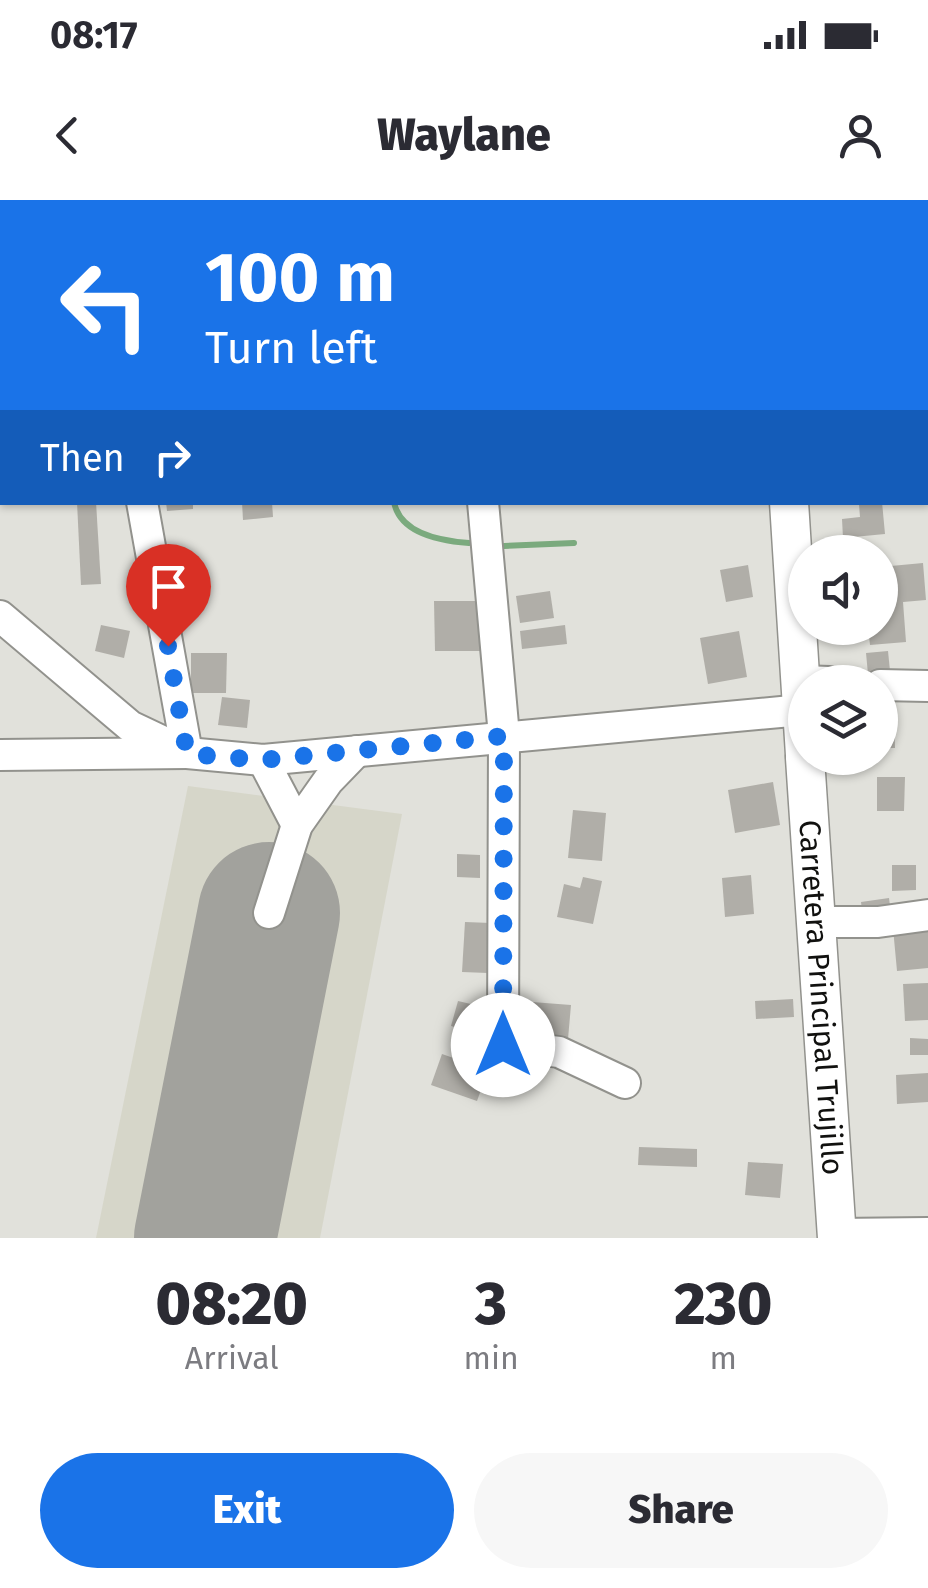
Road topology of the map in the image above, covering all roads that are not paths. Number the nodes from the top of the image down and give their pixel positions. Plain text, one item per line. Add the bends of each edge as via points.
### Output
1 (143, 505) edge
2 (483, 505) edge
3 (789, 505) edge
4 (0, 616) edge
5 (808, 665) edge
6 (898, 685) edge
7 (928, 686) edge
8 (788, 694) edge
9 (504, 736) junction
10 (358, 751) junction
11 (187, 754) junction
12 (0, 755) edge
13 (262, 760) junction
14 (806, 775) edge
15 (298, 825) junction
16 (269, 913) dead end
17 (928, 915) edge
18 (816, 922) junction
19 (625, 1083) dead end
20 (928, 1233) edge
21 (836, 1236) edge

1 - 11 street
2 - 9 street
3 - 5 main road, Carretera Principal Trujillo
4 - 11 street via 130,726
6 - 7 street
8 - 9 street
9 - 10 street
9 - 19 street via 503,1045 559,1052
10 - 13 street
10 - 15 street
11 - 12 street
11 - 13 street
13 - 15 street
14 - 18 main road, Carretera Principal Trujillo
15 - 16 street
17 - 18 street
18 - 21 main road, Carretera Principal Trujillo
20 - 21 street

